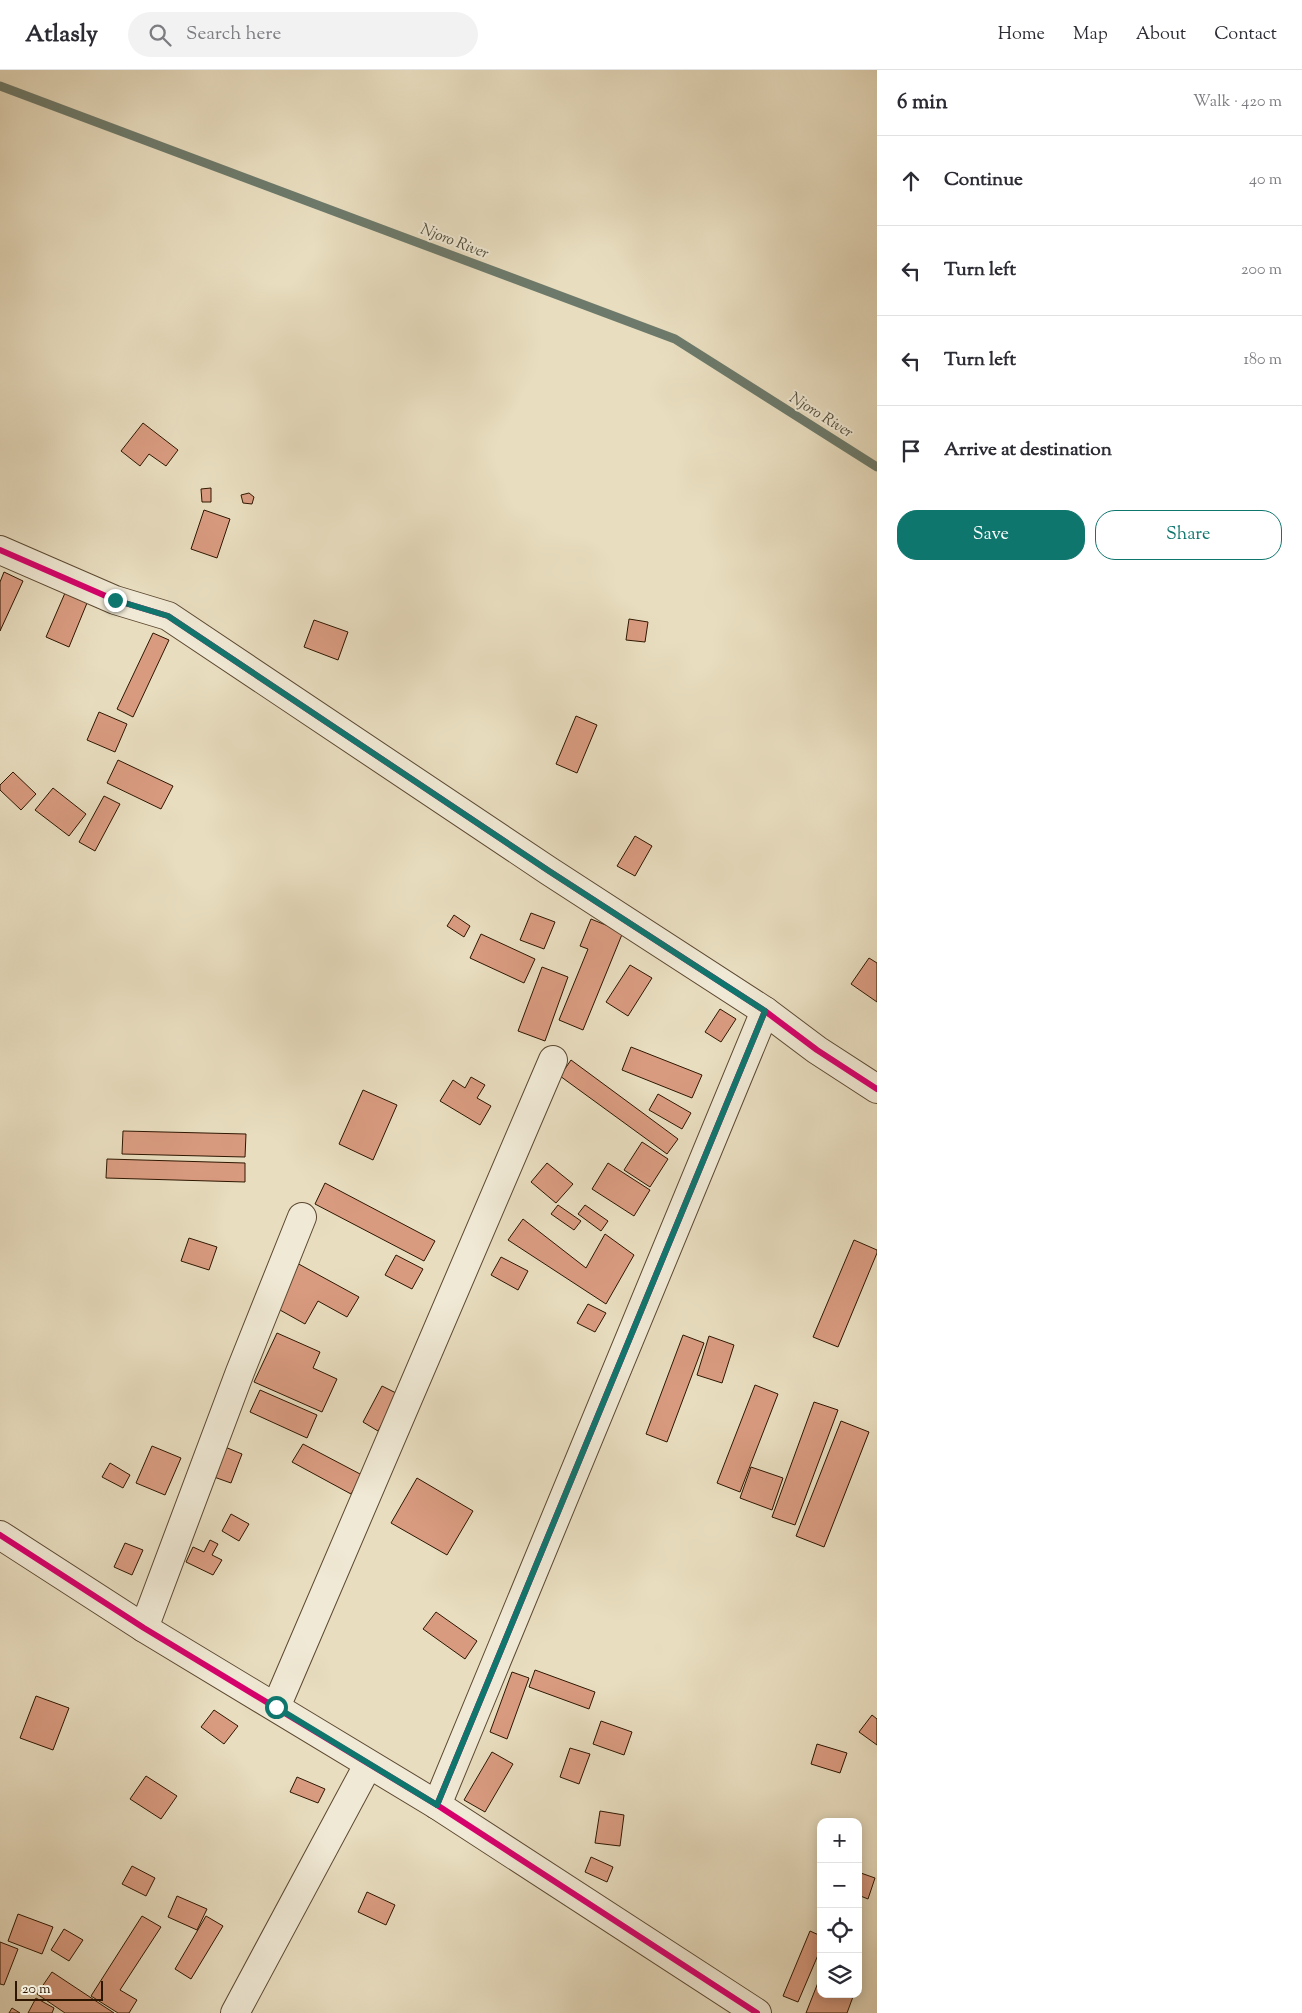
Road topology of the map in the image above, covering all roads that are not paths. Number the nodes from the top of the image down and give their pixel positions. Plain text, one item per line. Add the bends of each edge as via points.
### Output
1 (0, 550) edge
2 (765, 1011) junction
3 (553, 1060) dead end
4 (877, 1089) edge
5 (302, 1217) dead end
6 (0, 1535) edge
7 (144, 1628) junction
8 (276, 1707) junction
9 (368, 1765) junction
10 (437, 1805) junction
11 (235, 2013) edge
12 (757, 2013) edge

1 - 2 street via 115,600 168,616
2 - 4 street
2 - 10 street
3 - 8 street
5 - 7 street
6 - 7 street
7 - 8 street
8 - 9 street
9 - 10 street
9 - 11 street
10 - 12 street

